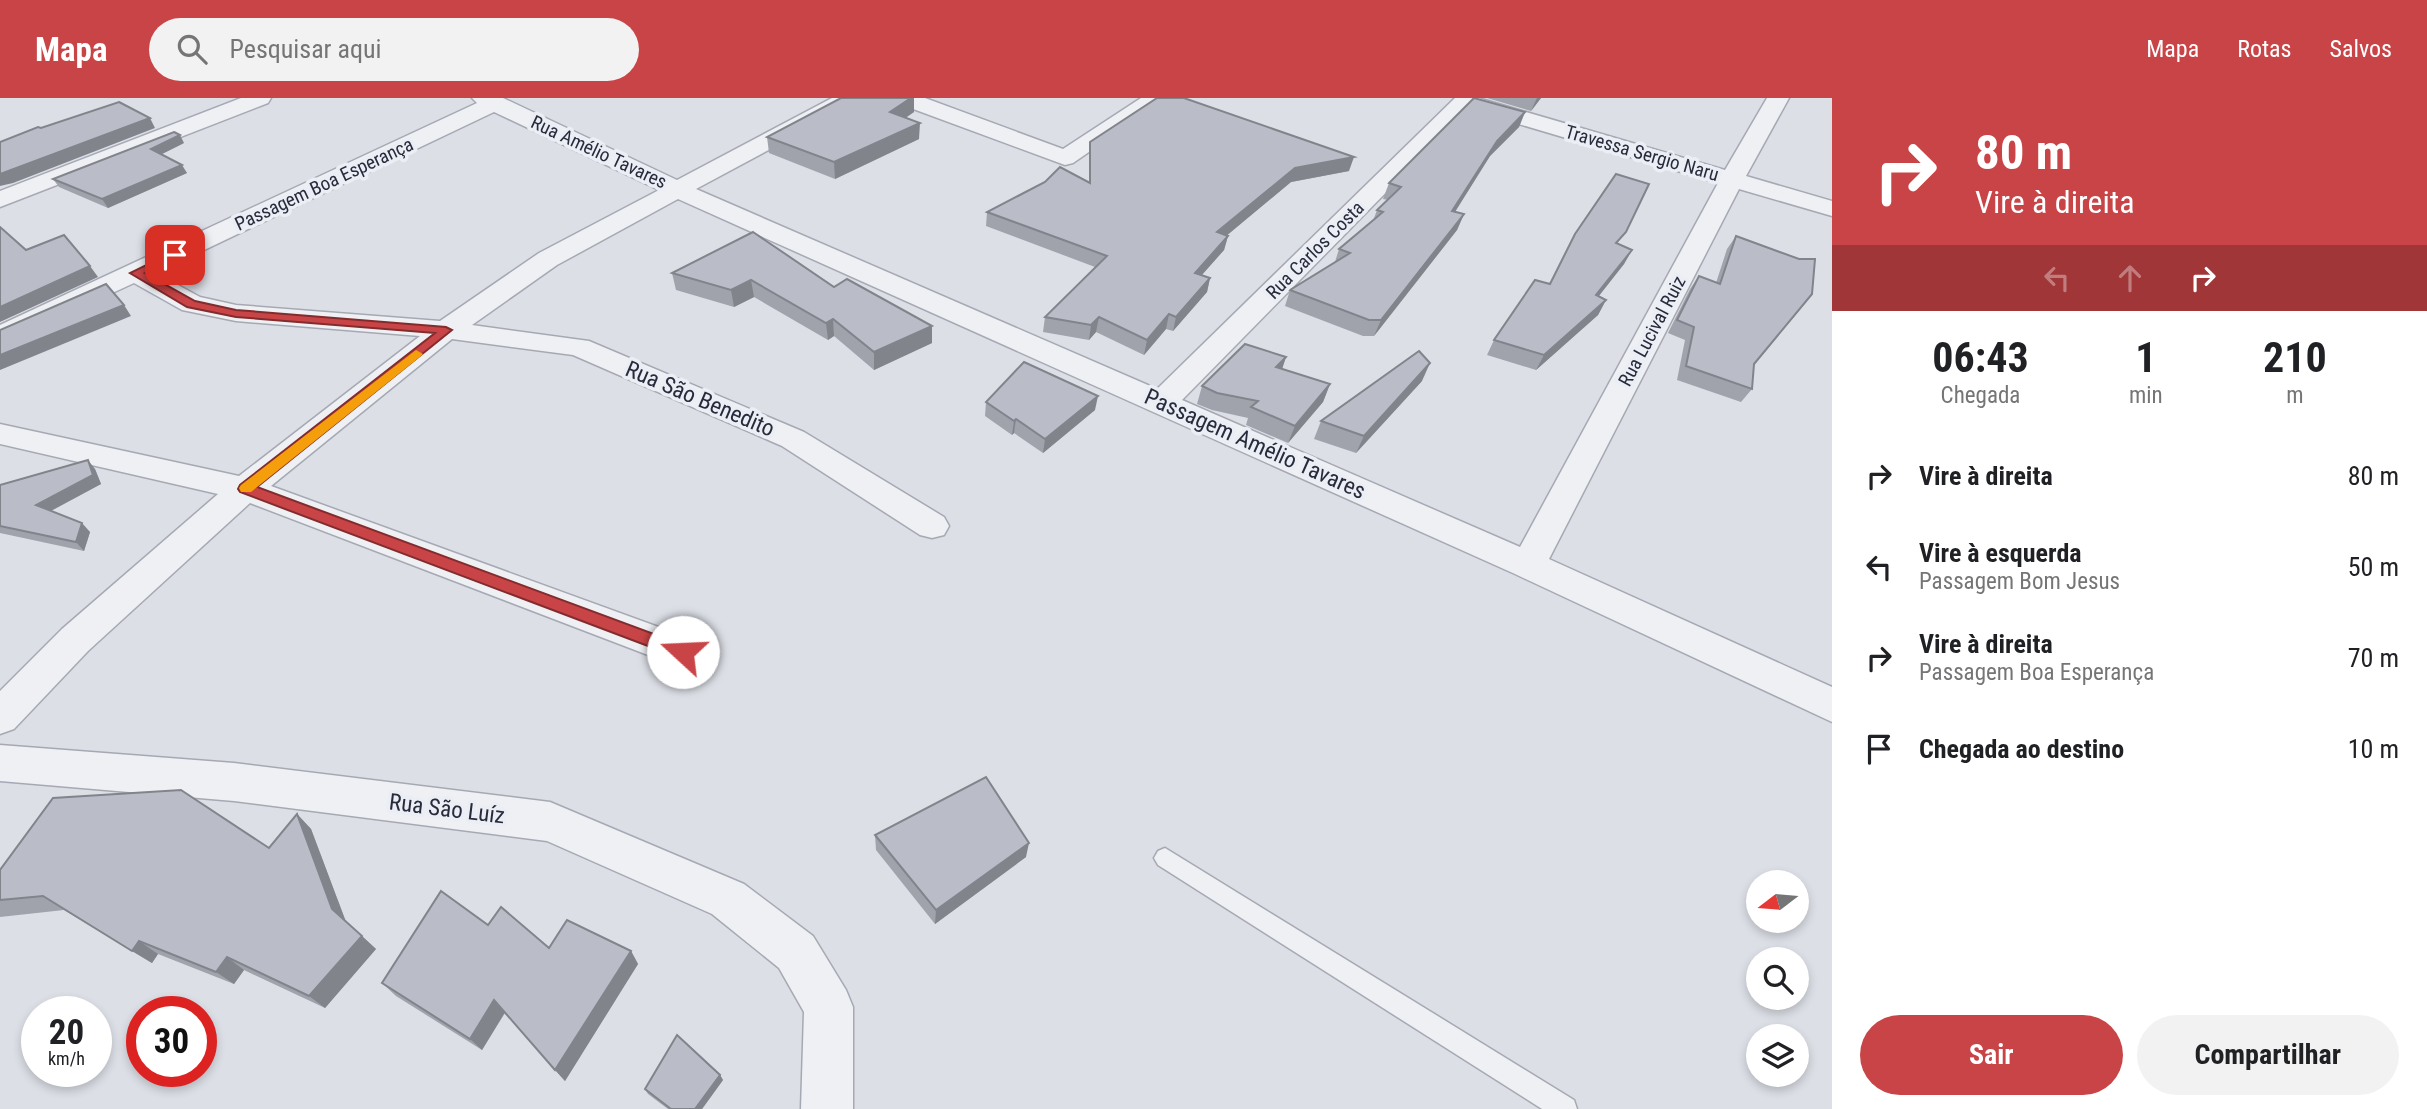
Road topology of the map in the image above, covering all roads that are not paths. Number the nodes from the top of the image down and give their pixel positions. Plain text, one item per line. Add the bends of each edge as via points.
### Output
1 (260, 98) edge
2 (528, 98) edge
3 (848, 98) edge
4 (905, 98) edge
5 (1156, 98) edge
6 (1778, 98) edge
7 (1461, 99) edge
8 (494, 103) edge
9 (1732, 179) junction
10 (676, 189) junction
11 (0, 200) edge
12 (1832, 209) edge
13 (136, 273) junction
14 (446, 330) junction
15 (0, 336) edge
16 (1162, 402) junction
17 (0, 434) edge
18 (245, 489) junction
19 (932, 526) dead end
20 (1528, 565) junction
21 (683, 652) dead end
22 (1832, 705) edge
23 (0, 717) edge
24 (0, 763) edge
25 (1165, 858) dead end
26 (827, 1109) edge
27 (1565, 1109) edge

1 - 11 street
2 - 8 street, Passagem Boa Esperança
3 - 10 street
4 - 5 street via 1065,158
6 - 9 street, Rua Lucival Ruiz
7 - 9 street, Travessa Sergio Naru
7 - 16 street, Rua Carlos Costa
8 - 10 street, Rua Amélio Tavares
8 - 13 street, Passagem Boa Esperança
9 - 12 street, Travessa Sergio Naru
9 - 20 street, Rua Lucival Ruiz
10 - 14 street via 548,259
10 - 16 street, Passagem Amélio Tavares
13 - 14 street, Rua São Benedito via 192,304 236,313
13 - 15 street, Passagem Boa Esperança
14 - 18 street
14 - 19 street, Rua São Benedito via 579,347 793,439
16 - 20 street, Passagem Amélio Tavares
17 - 18 street
18 - 21 street
18 - 23 street via 75,640
20 - 22 street, Passagem Amélio Tavares
24 - 26 street, Rua São Luíz via 234,782 550,822 729,899 796,952 830,1007
25 - 27 lane

